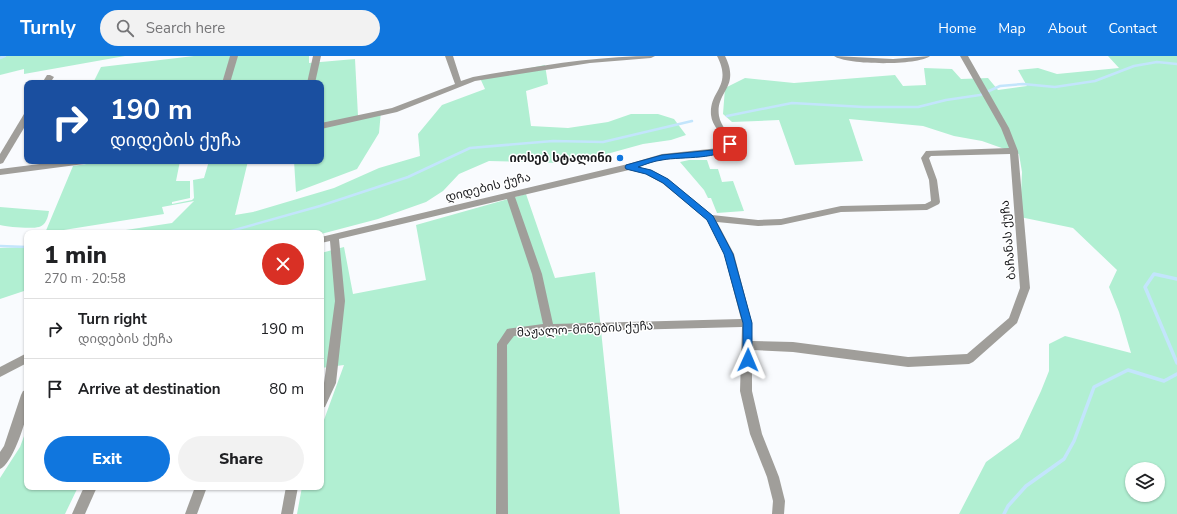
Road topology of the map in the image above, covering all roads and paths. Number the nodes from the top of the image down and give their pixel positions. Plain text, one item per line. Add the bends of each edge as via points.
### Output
1 (234, 56) edge
2 (317, 56) edge
3 (448, 56) edge
4 (652, 56) edge
5 (721, 56) edge
6 (838, 56) edge
7 (926, 56) edge
8 (964, 56) edge
9 (227, 80) edge
10 (312, 80) edge
11 (459, 85) junction
12 (24, 121) edge
13 (324, 125) edge
14 (1014, 151) junction
15 (0, 161) edge
16 (61, 164) edge
17 (628, 167) junction
18 (0, 172) edge
19 (510, 194) junction
20 (710, 218) junction
21 (334, 238) junction
22 (324, 240) edge
23 (747, 323) junction
24 (549, 328) junction
25 (748, 345) junction
26 (24, 360) edge
27 (0, 372) edge
28 (324, 396) edge
29 (24, 404) edge
30 (0, 463) edge
31 (90, 490) edge
32 (200, 490) edge
33 (291, 490) edge
34 (78, 514) edge
35 (191, 514) edge
36 (287, 514) edge
37 (502, 514) edge
38 (778, 514) edge

1 - 9 street
2 - 10 street
3 - 11 street
4 - 11 street via 590,61 473,79
5 - 17 street, დიდების ქუჩა via 728,70 728,80 714,115 730,144 722,150 662,157
6 - 7 street via 878,62 907,62
8 - 14 street, ბაჩანას ქუჩა via 1005,128
11 - 13 street via 394,110
12 - 15 street
14 - 20 street via 929,153 925,158 933,180 936,202 927,207 841,209 781,222 758,223
14 - 25 street, ბაჩანას ქუჩა via 1025,288 1013,320 969,359 908,362 793,347
16 - 18 street
17 - 19 street, დიდების ქუჩა
17 - 20 street via 648,172 665,181
19 - 21 street, დიდების ქუჩა
19 - 24 street via 537,274
20 - 23 street via 729,254
21 - 22 street, დიდების ქუჩა
21 - 28 street via 340,301 330,383
23 - 24 street, მაჟალო-მიწების ქუჩა
23 - 25 street
24 - 37 street, მაჟალო-მიწების ქუჩა via 511,332 502,344
25 - 38 street via 746,391 756,434 773,477 779,501
26 - 27 street
29 - 30 street via 9,448
31 - 34 street
32 - 35 street
33 - 36 street

